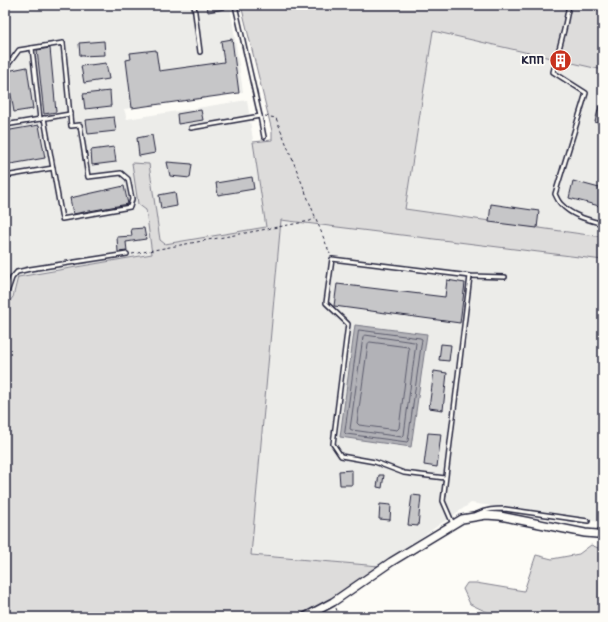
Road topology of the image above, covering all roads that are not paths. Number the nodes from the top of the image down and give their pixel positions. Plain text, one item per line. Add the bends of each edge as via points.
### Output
1 (194, 5) edge
2 (235, 5) edge
3 (569, 5) edge
4 (32, 48) junction
5 (200, 52) dead end
6 (5, 69) edge
7 (5, 107) edge
8 (70, 114) junction
9 (260, 116) junction
10 (42, 118) junction
11 (6, 124) edge
12 (191, 128) dead end
13 (264, 137) dead end
14 (53, 168) junction
15 (5, 176) edge
16 (603, 224) edge
17 (127, 254) road end
18 (470, 276) junction
19 (505, 276) dead end
20 (5, 298) edge
21 (445, 478) junction
22 (473, 516) junction
23 (588, 521) dead end
24 (453, 524) junction
25 (603, 532) edge
26 (304, 617) edge

1 - 5 lane
2 - 9 lane
3 - 16 lane via 553,72 586,93 556,194 561,205 569,211 583,219
4 - 6 lane via 19,50
4 - 8 lane via 63,43
4 - 10 lane
7 - 11 lane
8 - 10 lane
8 - 14 lane via 71,126 80,126 88,177 121,173 128,179 132,200 130,207 62,219
9 - 12 lane
9 - 13 lane
10 - 11 lane
10 - 14 lane
14 - 15 lane
17 - 20 lane via 18,272 12,278
18 - 19 lane
18 - 21 lane
18 - 21 lane via 332,259 326,303 348,324 333,444 341,456 375,462 404,473
21 - 24 lane via 443,501
22 - 23 lane via 482,511 505,509
22 - 24 street
22 - 25 street via 500,516 585,533
24 - 26 street via 333,602

